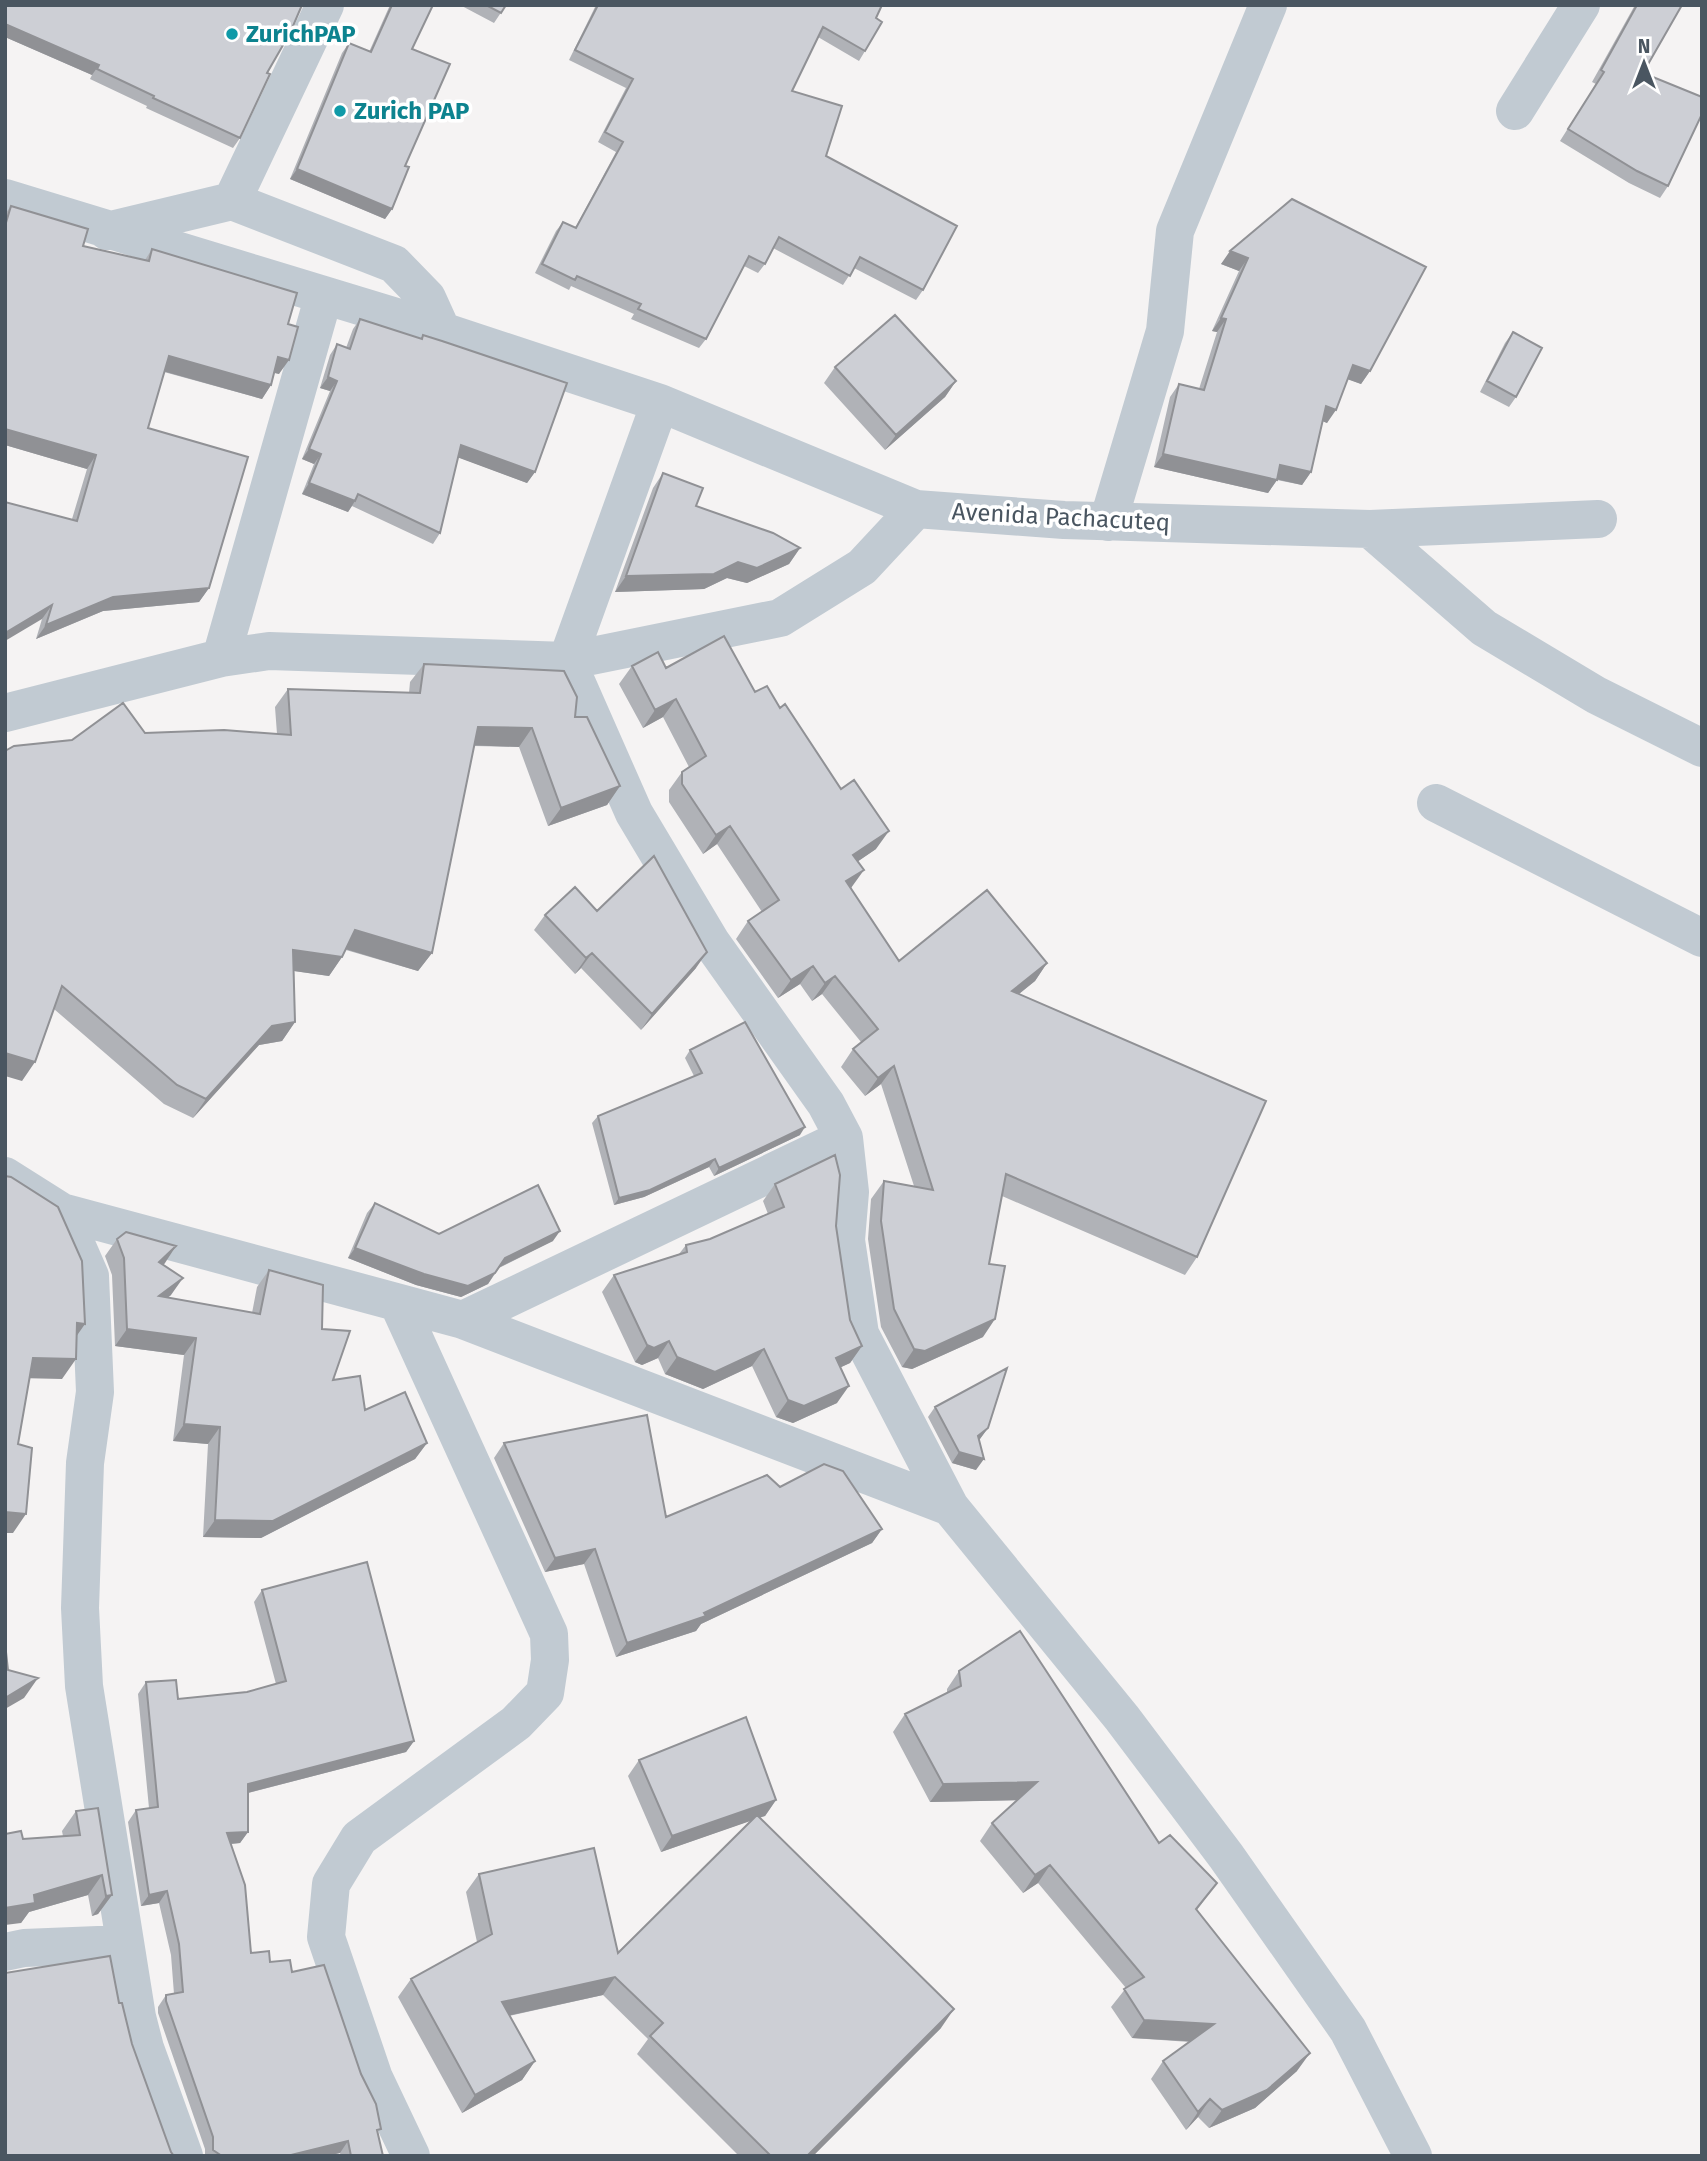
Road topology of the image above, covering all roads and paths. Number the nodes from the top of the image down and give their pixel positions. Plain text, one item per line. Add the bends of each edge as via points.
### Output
1 (325, 5) edge
2 (1268, 5) edge
3 (1581, 5) edge
4 (1515, 111) dead end
5 (5, 198) edge
6 (232, 201) junction
7 (107, 231) junction
8 (324, 295) junction
9 (442, 331) junction
10 (660, 403) junction
11 (916, 509) junction
12 (1598, 519) dead end
13 (1108, 522) junction
14 (1370, 529) junction
15 (220, 658) junction
16 (567, 661) junction
17 (5, 713) edge
18 (1702, 748) edge
19 (1436, 803) dead end
20 (1702, 938) edge
21 (844, 1138) junction
22 (5, 1176) edge
23 (62, 1213) junction
24 (399, 1305) junction
25 (463, 1320) junction
26 (950, 1507) junction
27 (123, 1944) junction
28 (5, 1952) edge
29 (184, 2156) edge
30 (411, 2156) edge
31 (1413, 2156) edge

1 - 6 street
2 - 13 street via 1175,231 1165,331
3 - 4 street
5 - 7 street
6 - 7 street
6 - 9 street via 394,264 427,298
7 - 8 street
8 - 9 street
8 - 15 street
9 - 10 street
10 - 11 street
10 - 16 street
11 - 13 street, Avenida Pachacuteq
11 - 16 street, Avenida Pachacuteq via 862,567 780,618
12 - 14 street, Avenida Pachacuteq
13 - 14 street, Avenida Pachacuteq
14 - 18 street via 1484,628 1596,695
15 - 16 street, Avenida Pachacuteq via 269,651
15 - 17 street, Avenida Pachacuteq
16 - 21 street via 634,813 711,942 826,1104
19 - 20 street
21 - 25 street
21 - 26 street via 850,1192 845,1240 860,1334
22 - 23 street
23 - 24 street
23 - 27 street via 90,1276 95,1392 85,1463 80,1608 84,1686
24 - 25 street
24 - 30 street via 549,1634 550,1660 545,1693 516,1723 359,1838 331,1884 326,1937 374,2078
25 - 26 street
26 - 31 street via 1122,1718 1226,1856 1348,2030
27 - 28 street
27 - 29 street via 145,2048

